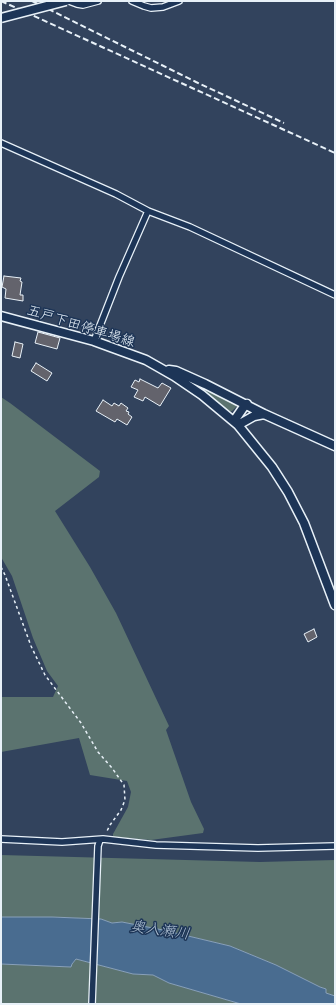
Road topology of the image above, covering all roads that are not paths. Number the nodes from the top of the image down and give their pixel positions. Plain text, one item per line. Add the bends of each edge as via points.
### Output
1 (66, 1) edge
2 (69, 1) edge
3 (98, 1) edge
4 (132, 1) edge
5 (179, 1) edge
6 (1, 18) edge
7 (1, 143) edge
8 (148, 211) junction
9 (335, 295) edge
10 (1, 316) edge
11 (94, 340) junction
12 (161, 368) junction
13 (247, 404) junction
14 (264, 414) junction
15 (236, 423) junction
16 (335, 446) edge
17 (335, 604) edge
18 (1, 839) edge
19 (100, 842) junction
20 (335, 846) edge
21 (92, 1004) edge

1 - 6 main road, bridge
2 - 3 street via 83,5
4 - 5 street via 151,8
7 - 8 street
8 - 9 street via 190,227
8 - 11 street
10 - 11 main road, 五戸下田停車場線
11 - 12 main road, 五戸下田停車場線
12 - 13 main road via 176,372
12 - 15 main road, 五戸下田停車場線 via 202,395
13 - 14 main road
13 - 15 main road
14 - 15 main road
14 - 16 main road
15 - 17 main road, 五戸下田停車場線 via 288,492 304,523
18 - 19 street
19 - 20 street via 258,848
19 - 21 street

